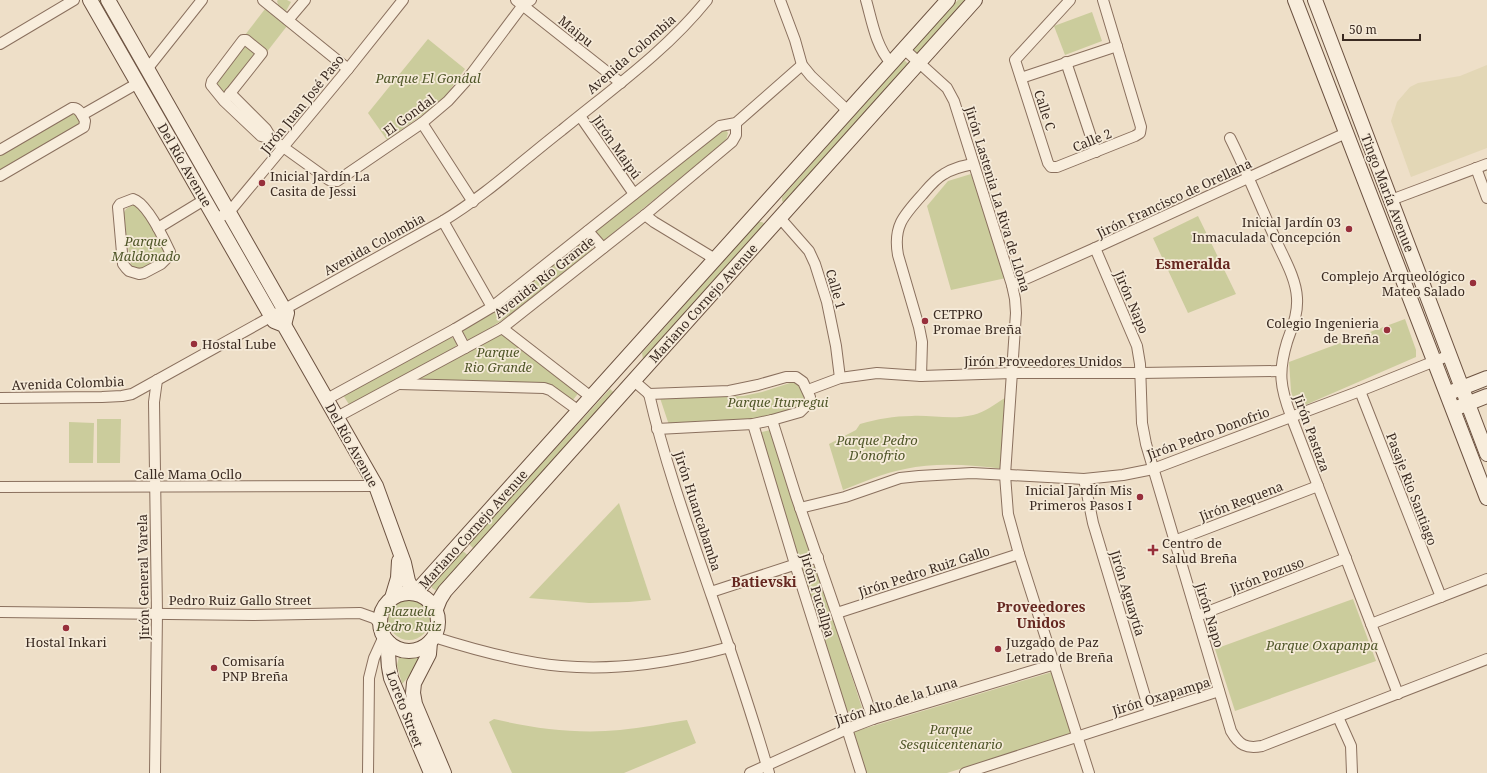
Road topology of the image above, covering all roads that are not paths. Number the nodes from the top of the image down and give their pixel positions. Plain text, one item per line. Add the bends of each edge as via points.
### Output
1 (74, 0) edge
2 (90, 0) edge
3 (108, 0) edge
4 (202, 0) edge
5 (263, 0) edge
6 (305, 0) edge
7 (403, 0) edge
8 (707, 0) edge
9 (780, 0) edge
10 (866, 0) edge
11 (948, 0) edge
12 (976, 0) edge
13 (1070, 0) edge
14 (1103, 0) edge
15 (1295, 0) edge
16 (1315, 0) edge
17 (524, 1) edge
18 (288, 20) junction
19 (0, 44) edge
20 (1117, 46) junction
21 (904, 49) junction
22 (920, 62) junction
23 (1066, 62) junction
24 (892, 63) junction
25 (802, 65) junction
26 (148, 68) junction
27 (348, 69) junction
28 (1021, 78) junction
29 (138, 83) junction
30 (620, 83) junction
31 (227, 97) junction
32 (848, 111) junction
33 (82, 115) junction
34 (580, 116) junction
35 (422, 123) junction
36 (736, 123) junction
37 (1346, 133) junction
38 (1230, 138) dead end
39 (283, 148) junction
40 (0, 150) edge
41 (1096, 152) junction
42 (973, 164) junction
43 (1487, 164) edge
44 (1051, 167) joint
45 (1476, 168) junction
46 (0, 176) edge
47 (1249, 178) junction
48 (634, 194) junction
49 (1487, 198) edge
50 (204, 200) junction
51 (1391, 200) junction
52 (473, 202) junction
53 (763, 206) junction
54 (229, 212) junction
55 (645, 215) junction
56 (216, 219) junction
57 (778, 219) junction
58 (443, 221) junction
59 (158, 228) junction
60 (588, 231) junction
61 (603, 248) junction
62 (1095, 248) junction
63 (715, 259) junction
64 (1012, 285) junction
65 (492, 307) junction
66 (284, 309) junction
67 (271, 316) junction
68 (284, 325) junction
69 (502, 328) junction
70 (455, 329) junction
71 (465, 348) junction
72 (1450, 355) junction
73 (626, 359) junction
74 (1434, 362) junction
75 (1280, 371) junction
76 (1012, 372) junction
77 (1140, 373) junction
78 (612, 375) junction
79 (921, 376) junction
80 (840, 378) junction
81 (1487, 378) edge
82 (157, 380) junction
83 (634, 380) junction
84 (397, 384) junction
85 (1462, 388) junction
86 (808, 390) junction
87 (1360, 391) junction
88 (649, 394) junction
89 (1446, 394) junction
90 (1487, 396) edge
91 (591, 397) junction
92 (0, 398) edge
93 (327, 399) junction
94 (1468, 404) junction
95 (1452, 410) junction
96 (579, 411) junction
97 (1291, 416) junction
98 (337, 418) junction
99 (772, 420) junction
100 (753, 424) junction
101 (657, 429) junction
102 (1487, 454) edge
103 (1153, 469) junction
104 (1005, 475) junction
105 (1084, 479) junction
106 (376, 486) junction
107 (1318, 486) junction
108 (0, 487) edge
109 (155, 487) junction
110 (1487, 498) edge
111 (800, 508) junction
112 (1174, 541) junction
113 (461, 543) junction
114 (398, 549) junction
115 (1019, 554) junction
116 (476, 556) junction
117 (818, 557) junction
118 (1346, 558) junction
119 (795, 564) junction
120 (1487, 579) edge
121 (711, 592) junction
122 (415, 593) junction
123 (1441, 597) junction
124 (392, 598) junction
125 (436, 609) junction
126 (0, 612) edge
127 (157, 613) junction
128 (837, 613) junction
129 (1197, 616) junction
130 (1371, 624) junction
131 (384, 635) junction
132 (432, 640) junction
133 (730, 647) junction
134 (1487, 659) edge
135 (1055, 664) junction
136 (1219, 691) junction
137 (1398, 694) junction
138 (1150, 713) junction
139 (1338, 717) junction
140 (873, 719) junction
141 (847, 729) junction
142 (1078, 736) junction
143 (768, 769) edge
144 (155, 773) edge
145 (368, 773) edge
146 (431, 773) edge
147 (444, 773) edge
148 (750, 773) edge
149 (861, 773) edge
150 (965, 773) edge
151 (1089, 773) edge
152 (1352, 773) edge

1 - 19 street
2 - 29 main road, Del Río Avenue
3 - 26 main road, Del Río Avenue
4 - 26 street
5 - 18 street
6 - 18 street
7 - 27 street, Jirón Juan José Paso
8 - 30 street, Avenida Colombia via 673,38
9 - 25 street
10 - 24 street via 881,48
11 - 21 main road, Mariano Cornejo Avenue
12 - 22 main road, Mariano Cornejo Avenue
13 - 28 street, Calle C via 1015,60
14 - 20 street
15 - 37 main road, Tingo María Avenue
16 - 51 main road, Tingo María Avenue
17 - 30 street, Maipu
17 - 35 street, El Gondal via 466,81 448,101
18 - 27 street
20 - 23 street
20 - 41 street, Calle 2 via 1141,127 1140,133
21 - 22 street, Jirón Lastenia La Riva de Llona
21 - 24 main road, Mariano Cornejo Avenue
22 - 42 street, Jirón Lastenia La Riva de Llona via 947,88 954,101
22 - 57 main road, Mariano Cornejo Avenue
23 - 28 street
23 - 41 street
24 - 32 main road, Mariano Cornejo Avenue
25 - 32 street
25 - 36 street, Avenida Río Grande
26 - 54 main road, Del Río Avenue
27 - 39 street, Jirón Juan José Paso
28 - 44 street, Calle C
29 - 33 street
29 - 50 main road, Del Río Avenue
30 - 34 street, Avenida Colombia
31 - 31 street, El Gondal via 262,53 246,40 243,40 212,81 211,85
31 - 39 street, El Gondal via 266,129 272,139
32 - 53 main road, Mariano Cornejo Avenue
33 - 40 street via 75,107 72,108
33 - 46 street via 85,121 84,128
34 - 48 street, Jirón Maipú
34 - 52 street, Avenida Colombia
35 - 39 street, El Gondal via 337,181 329,180
35 - 52 street
36 - 48 street, Avenida Río Grande via 720,126
36 - 55 street, Avenida Río Grande via 736,135 732,142
37 - 47 street, Jirón Francisco de Orellana
37 - 74 main road, Tingo María Avenue
38 - 47 street, Jirón Pastaza
39 - 54 street, Jirón Juan José Paso
41 - 44 street, Calle 2 via 1057,168
42 - 64 street, Jirón Lastenia La Riva de Llona
42 - 79 street via 951,170 935,181 906,212 897,233 898,255 922,342
43 - 45 street
45 - 49 street
45 - 51 street
47 - 62 street, Jirón Francisco de Orellana
47 - 75 street, Jirón Pastaza via 1290,274 1297,297 1296,318
48 - 60 street, Avenida Río Grande
50 - 56 main road, Del Río Avenue
50 - 59 street
51 - 72 main road, Tingo María Avenue
52 - 58 street, Avenida Colombia
53 - 57 main road via 773,202 778,205 781,210
53 - 57 main road via 760,217 763,221 768,224
53 - 63 main road, Mariano Cornejo Avenue
54 - 56 street, Jirón Juan José Paso
54 - 66 main road, Del Río Avenue
55 - 61 street, Avenida Río Grande
55 - 63 street
56 - 67 main road, Del Río Avenue
57 - 80 street, Calle 1 via 809,251 815,264 827,302
57 - 83 main road, Mariano Cornejo Avenue
58 - 65 street
58 - 66 street, Avenida Colombia
59 - 59 street via 137,200 120,204 118,207 123,264 129,271 144,273 161,264 169,256 170,252
60 - 61 street
60 - 65 street, Avenida Río Grande
61 - 69 street, Avenida Río Grande
62 - 64 street, Jirón Francisco de Orellana
62 - 77 street, Jirón Napo via 1134,339
63 - 73 main road, Mariano Cornejo Avenue
64 - 76 street, Jirón Lastenia La Riva de Llona via 1016,313
65 - 70 street, Avenida Río Grande
66 - 67 street, Avenida Colombia
66 - 68 main road, Del Río Avenue via 287,313
67 - 68 main road, Del Río Avenue via 274,321
67 - 82 street, Avenida Colombia
68 - 93 main road, Del Río Avenue
69 - 71 street, Avenida Río Grande
69 - 91 street
70 - 71 street
70 - 93 street, Avenida Río Grande
71 - 84 street, Avenida Río Grande
72 - 74 street, Jirón Pedro Donofrio
72 - 85 main road, Tingo María Avenue
73 - 78 main road, Mariano Cornejo Avenue
73 - 83 main road via 636,363
74 - 87 street, Jirón Pedro Donofrio
74 - 89 main road, Tingo María Avenue
75 - 77 street, Jirón Proveedores Unidos
75 - 97 street, Jirón Pastaza via 1281,387
76 - 77 street, Jirón Proveedores Unidos
76 - 79 street, Jirón Proveedores Unidos
76 - 104 street, Jirón Lastenia La Riva de Llona
77 - 103 street, Jirón Napo via 1142,423
78 - 83 main road via 616,385 621,387
78 - 91 main road, Mariano Cornejo Avenue
79 - 80 street, Jirón Proveedores Unidos via 877,373
80 - 86 street, Jirón Proveedores Unidos
81 - 85 main road
82 - 92 street, Avenida Colombia via 132,394 122,396
82 - 109 street, Jirón General Varela via 154,402
83 - 88 street
83 - 116 main road, Mariano Cornejo Avenue
84 - 96 street via 544,388
84 - 98 street, Avenida Río Grande
85 - 89 main road
85 - 94 main road, Tingo María Avenue
86 - 88 street via 796,377 786,377 729,391
86 - 99 street via 810,397 806,408
87 - 97 street, Jirón Pedro Donofrio
87 - 123 street, Pasaje Rio Santiago
88 - 101 street, Jirón Huancabamba
89 - 95 main road, Tingo María Avenue
90 - 94 main road
91 - 96 main road, Mariano Cornejo Avenue
93 - 98 main road, Del Río Avenue
94 - 95 main road
94 - 102 main road, Tingo María Avenue
95 - 110 main road, Tingo María Avenue
96 - 113 main road, Mariano Cornejo Avenue
97 - 103 street, Jirón Pedro Donofrio
97 - 107 street, Jirón Pastaza
98 - 106 main road, Del Río Avenue
99 - 100 street
99 - 111 street, Jirón Pucallpa
100 - 101 street
100 - 119 street, Jirón Pucallpa
101 - 121 street, Jirón Huancabamba
103 - 105 street, Jirón Pedro Donofrio
103 - 112 street, Jirón Napo
104 - 105 street, Jirón Pedro Donofrio
104 - 111 street, Jirón Pedro Donofrio via 972,473 900,478 845,497
104 - 115 street, Jirón Lastenia La Riva de Llona via 1008,514
105 - 138 street, Jirón Aguaytía via 1093,523
106 - 109 street, Calle Mama Ocllo
106 - 114 main road, Del Río Avenue
107 - 112 street, Jirón Requena
107 - 118 street, Jirón Pastaza
108 - 109 street, Calle Mama Ocllo
109 - 127 street, Jirón General Varela
111 - 117 street, Jirón Pucallpa
112 - 129 street, Jirón Napo
113 - 116 main road
113 - 122 main road, Mariano Cornejo Avenue
114 - 122 main road, Del Río Avenue via 408,581
114 - 124 main road, Del Río Avenue via 398,578
115 - 128 street, Jirón Pedro Ruiz Gallo
115 - 135 street, Jirón Lastenia La Riva de Llona
116 - 125 main road, Mariano Cornejo Avenue via 445,591
117 - 119 street
117 - 128 street, Jirón Pucallpa
118 - 129 street, Jirón Pozuso
118 - 130 street, Jirón Pastaza
119 - 121 street
119 - 141 street, Jirón Pucallpa
120 - 123 street
121 - 133 street, Jirón Huancabamba
122 - 124 main road via 407,592
122 - 125 main road via 424,596
123 - 130 street
124 - 131 main road via 383,609
125 - 132 main road via 438,623
126 - 127 street, Pedro Ruiz Gallo Street
127 - 131 street, Pedro Ruiz Gallo Street via 253,615 360,612 374,618
127 - 144 street, Jirón General Varela
128 - 140 street, Jirón Pucallpa
129 - 136 street, Jirón Napo
130 - 137 street, Jirón Pastaza
131 - 132 main road via 397,648 410,651 423,648
131 - 145 street via 369,678
131 - 146 main road, Loreto Street via 391,678
132 - 133 street via 536,663 587,667 659,663
132 - 147 main road, Loreto Street via 429,654 414,683 413,693 415,704
133 - 143 street, Jirón Huancabamba
134 - 137 street, Jirón Oxapampa
135 - 140 street, Jirón Alto de la Luna
135 - 142 street, Jirón Lastenia La Riva de Llona
136 - 138 street, Jirón Oxapampa
136 - 139 street, Jirón Oxapampa via 1235,739 1252,748
137 - 139 street, Jirón Oxapampa
138 - 142 street, Jirón Oxapampa
139 - 152 street via 1351,746
140 - 141 street, Jirón Alto de la Luna
141 - 143 street, Jirón Alto de la Luna
141 - 149 street, Jirón Pucallpa
142 - 150 street, Jirón Oxapampa
142 - 151 street, Jirón Lastenia La Riva de Llona
143 - 148 street, Jirón Alto de la Luna

